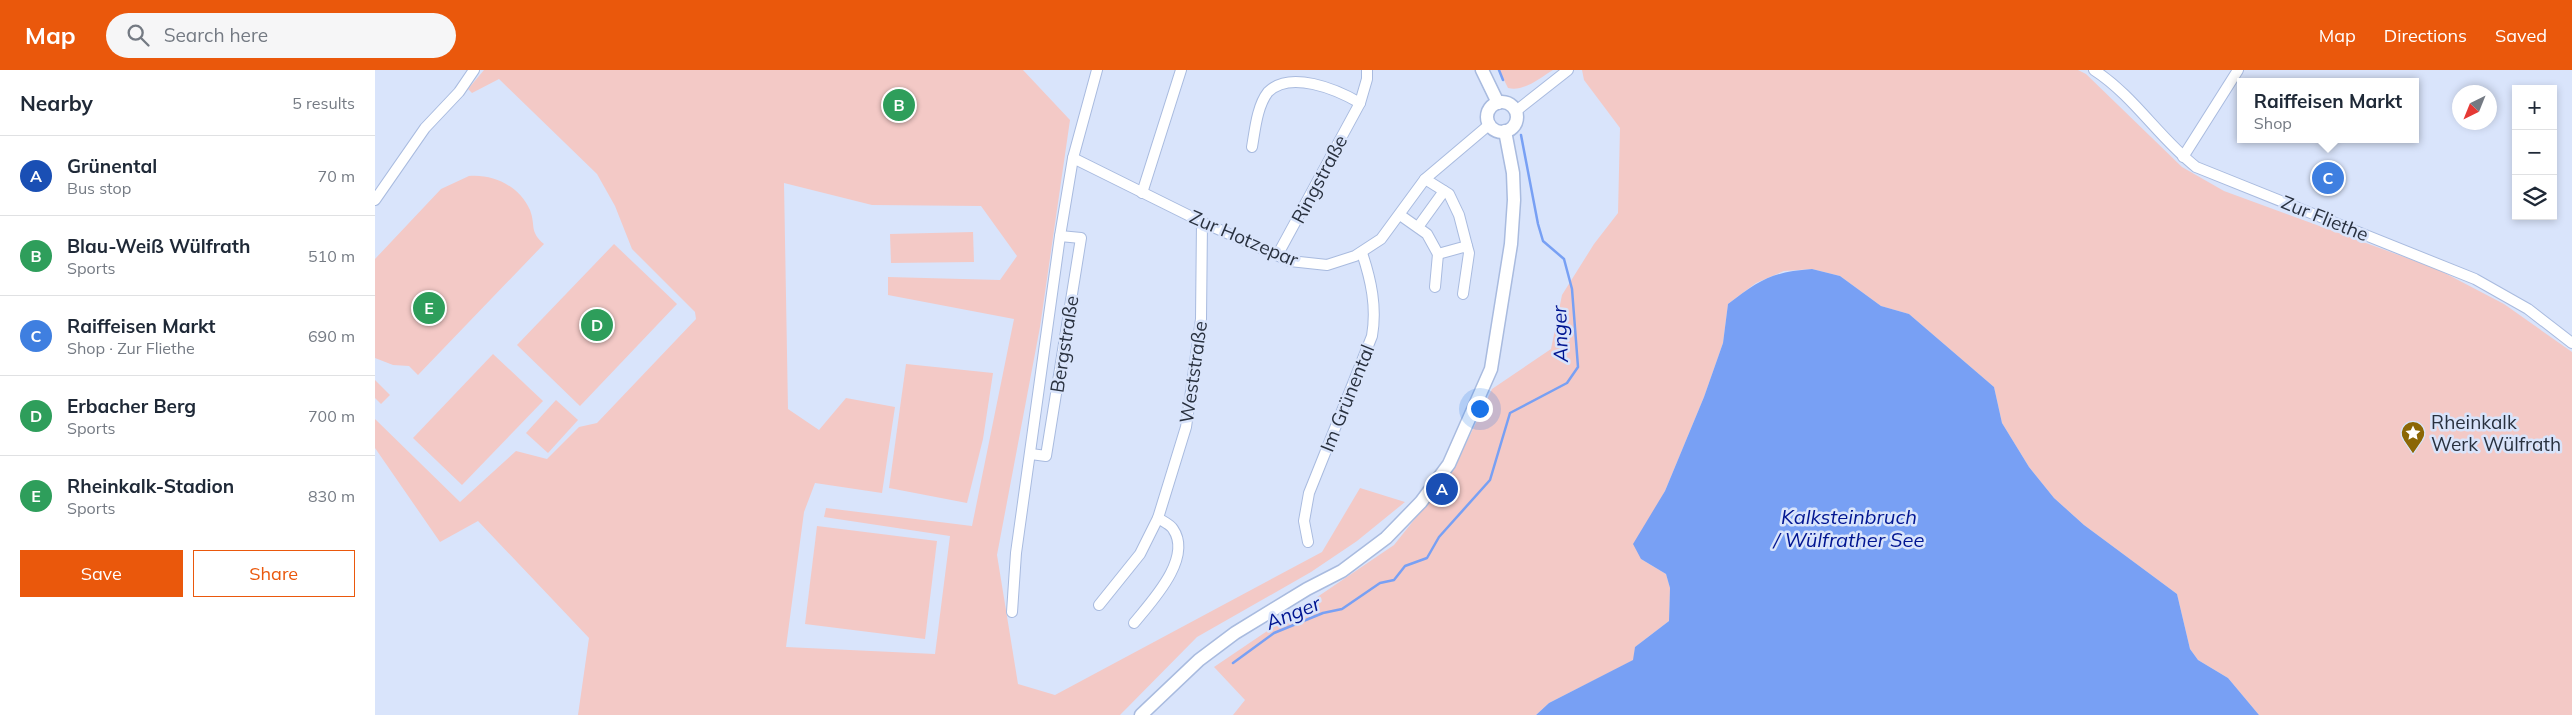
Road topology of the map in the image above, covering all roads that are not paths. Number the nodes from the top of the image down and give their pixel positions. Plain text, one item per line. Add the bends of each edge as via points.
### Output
1 (475, 70) edge
2 (1097, 70) edge
3 (1181, 70) edge
4 (1367, 70) edge
5 (1482, 70) edge
6 (1568, 70) edge
7 (2094, 70) edge
8 (2238, 70) edge
9 (1360, 103) junction
10 (1498, 103) junction
11 (1516, 111) junction
12 (1490, 124) junction
13 (1505, 131) junction
14 (1252, 147) dead end
15 (2183, 156) junction
16 (1073, 158) junction
17 (1425, 180) junction
18 (1444, 191) junction
19 (1142, 193) junction
20 (375, 200) edge
21 (1400, 215) junction
22 (1202, 222) junction
23 (1418, 227) junction
24 (1060, 236) junction
25 (1467, 246) junction
26 (1362, 253) junction
27 (1278, 254) junction
28 (1438, 254) junction
29 (1435, 287) dead end
30 (1463, 294) dead end
31 (2572, 343) edge
32 (1031, 454) junction
33 (1158, 518) junction
34 (1308, 542) dead end
35 (1099, 605) dead end
36 (1012, 612) dead end
37 (1135, 623) dead end
38 (1141, 715) edge

1 - 20 street via 425,128
2 - 16 street, Bergstraße
3 - 19 street
4 - 9 street, Ringstraße
5 - 10 street
6 - 11 street
7 - 15 street, Zur Fliethe via 2114,85
8 - 15 street
9 - 14 street via 1319,84 1296,79 1277,83 1267,93 1261,108
9 - 27 street, Ringstraße
10 - 11 street via 1507,103
10 - 12 street via 1489,111
11 - 13 street via 1516,123
12 - 13 street
12 - 17 street, Zur Hotzepar
13 - 38 street via 1513,172 1514,200 1511,244 1491,369 1449,464 1387,538 1342,571 1235,632 1187,671
15 - 31 street, Zur Fliethe via 2211,174 2475,279 2529,309
16 - 19 street, Zur Hotzepar
16 - 24 street, Bergstraße
17 - 18 street
17 - 21 street, Zur Hotzepar
18 - 23 street
18 - 25 street via 1449,194 1459,215
19 - 22 street, Zur Hotzepar
21 - 23 street
21 - 26 street, Zur Hotzepar via 1381,239
22 - 27 street, Zur Hotzepar
22 - 33 street, Weststraße via 1201,319 1186,427
23 - 28 street via 1427,234
24 - 32 street, Bergstraße
24 - 32 street, Bergstraße via 1081,238 1046,456
25 - 28 street
25 - 30 street via 1469,253
26 - 27 street, Zur Hotzepar via 1340,262 1317,265 1289,261
26 - 34 street, Im Grünental via 1372,287 1372,336 1309,493 1304,521
28 - 29 street
32 - 36 street, Bergstraße via 1016,553
33 - 35 street, Weststraße via 1140,554
33 - 37 street via 1172,528 1179,543 1177,558 1167,580

